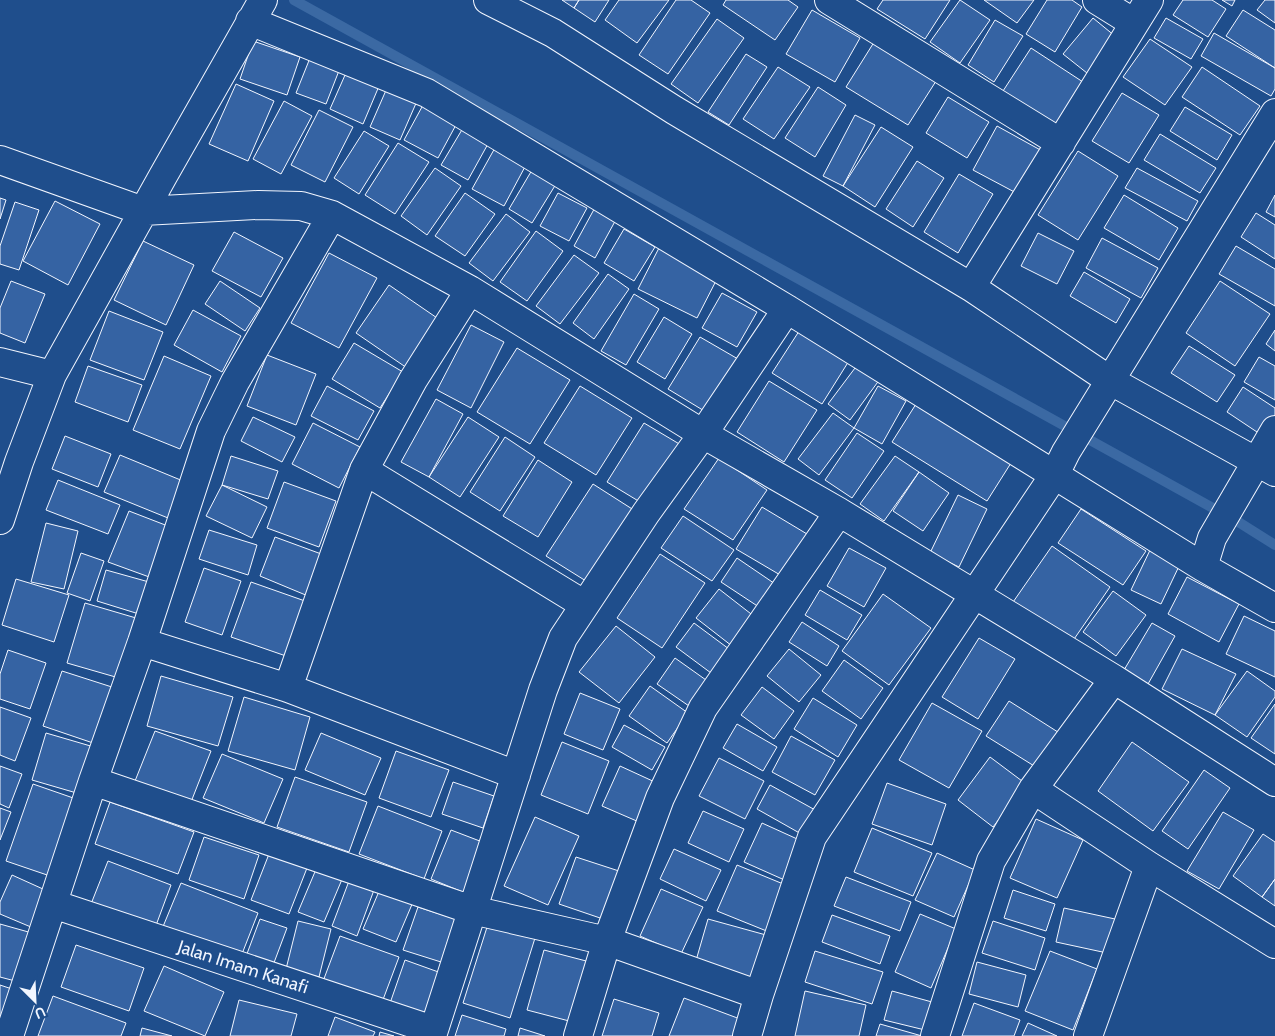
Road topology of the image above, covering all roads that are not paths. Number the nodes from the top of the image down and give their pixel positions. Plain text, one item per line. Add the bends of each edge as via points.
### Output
1 (488, 0) edge
2 (829, 0) edge
3 (1097, 0) edge
4 (1148, 0) edge
5 (255, 12) edge
6 (1134, 23) junction
7 (1275, 113) edge
8 (1061, 142) junction
9 (0, 160) edge
10 (143, 212) junction
11 (332, 215) junction
12 (971, 287) junction
13 (470, 290) junction
14 (787, 308) junction
15 (0, 362) edge
16 (52, 375) junction
17 (1111, 381) junction
18 (1275, 430) edge
19 (703, 434) junction
20 (1061, 463) junction
21 (1265, 467) edge
22 (364, 470) junction
23 (840, 512) junction
24 (0, 520) edge
25 (1203, 567) junction
26 (973, 595) junction
27 (585, 605) junction
28 (1275, 608) edge
29 (142, 642) junction
30 (1114, 679) junction
31 (288, 688) junction
32 (516, 775) junction
33 (93, 781) junction
34 (1275, 782) edge
35 (1033, 789) junction
36 (1148, 866) junction
37 (53, 904) junction
38 (472, 910) junction
39 (606, 941) junction
40 (1275, 944) edge
41 (759, 995) junction
42 (433, 1033) edge
43 (9, 1036) edge
44 (578, 1036) edge
45 (747, 1036) edge
46 (935, 1036) edge
47 (1088, 1036) edge

1 - 12 street via 553,33 674,110
2 - 8 street
3 - 6 street
4 - 6 street
5 - 10 street
5 - 14 street via 427,93
6 - 8 street
7 - 17 street
8 - 12 street
9 - 10 street
10 - 11 street via 258,205 301,206
10 - 16 street
11 - 13 street
11 - 29 street via 210,430
12 - 17 street
13 - 19 street
13 - 22 street via 413,380
14 - 19 street
14 - 20 street
15 - 16 street
16 - 24 street
17 - 20 street
17 - 21 street
18 - 21 street
19 - 23 street
19 - 27 street
20 - 25 street
20 - 26 street
21 - 25 street via 1241,490 1212,538
22 - 27 street
22 - 31 street
23 - 26 street
23 - 39 street via 703,708 660,798
25 - 28 street
26 - 30 street
26 - 41 street via 812,837
27 - 32 street via 563,638
29 - 31 street
29 - 33 street
30 - 34 street
30 - 35 street
31 - 32 street
32 - 38 street
33 - 37 street
33 - 38 street
35 - 36 street
35 - 46 street via 991,861
36 - 40 street
36 - 47 street
37 - 42 street, Jalan Imam Kanafi
37 - 43 street
38 - 39 street
38 - 42 street
39 - 41 street
39 - 44 street
41 - 45 street

